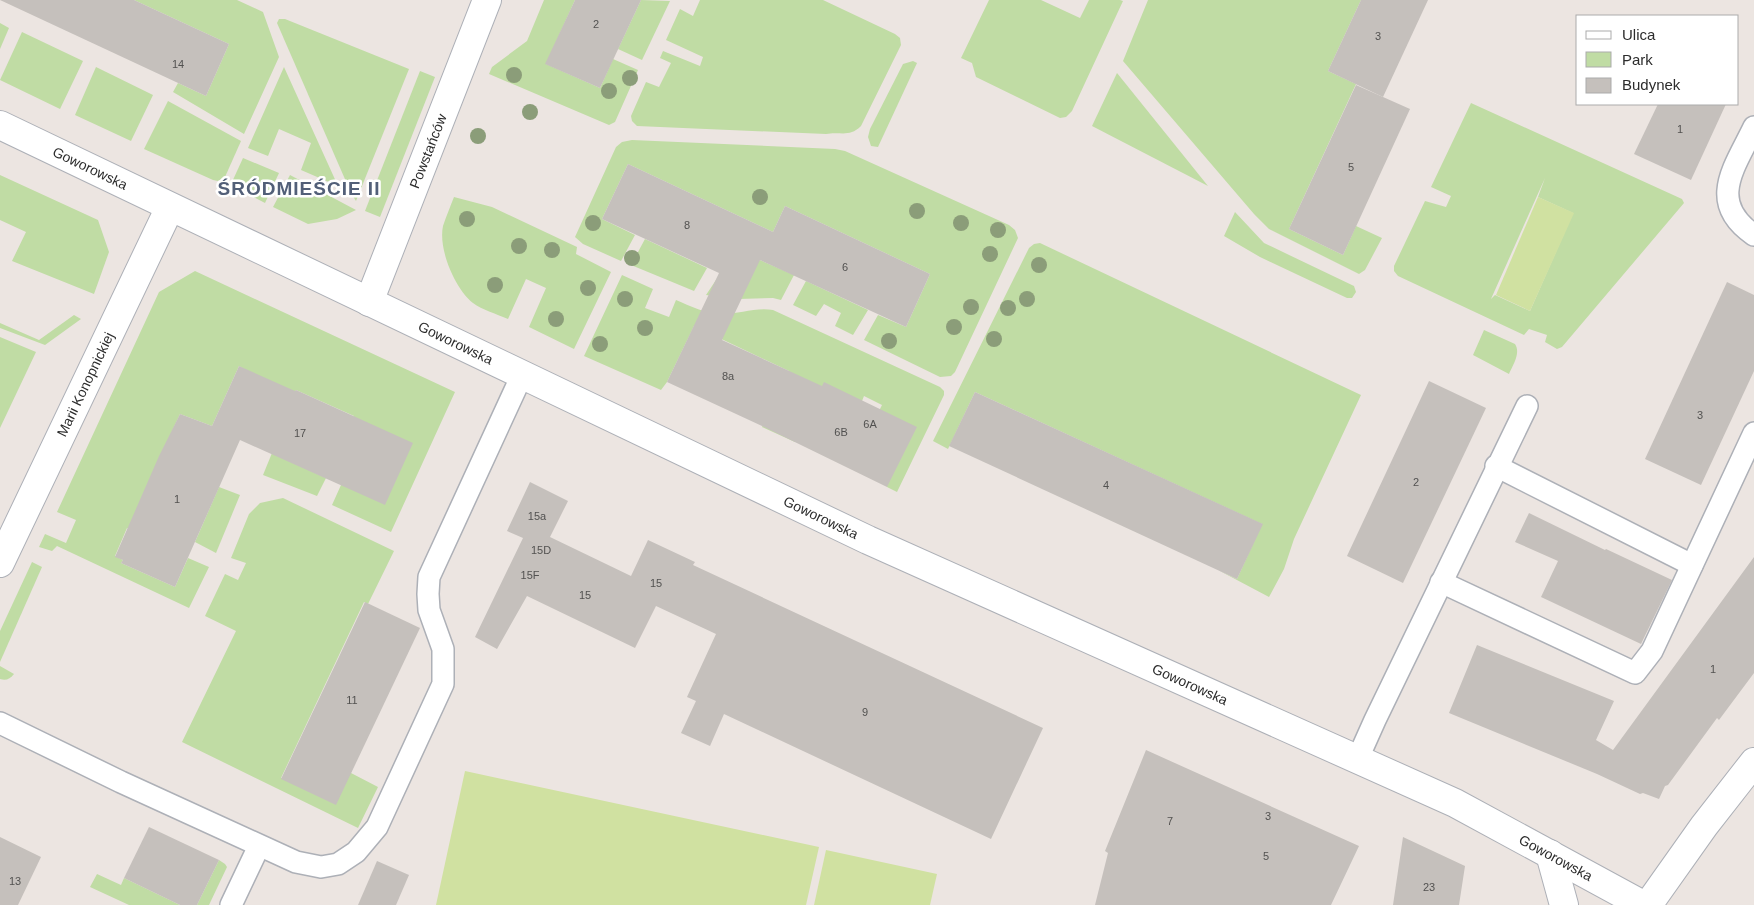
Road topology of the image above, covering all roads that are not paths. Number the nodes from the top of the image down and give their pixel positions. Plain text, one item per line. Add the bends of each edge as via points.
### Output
1 (486, 0) edge
2 (0, 125) edge
3 (1754, 127) edge
4 (170, 207) junction
5 (1754, 235) edge
6 (369, 302) junction
7 (522, 374) junction
8 (1527, 406) dead end
9 (1754, 433) edge
10 (1496, 466) junction
11 (0, 563) edge
12 (1692, 565) junction
13 (1441, 582) junction
14 (0, 723) edge
15 (1358, 758) junction
16 (1754, 762) edge
17 (259, 846) junction
18 (1550, 854) junction
19 (230, 905) edge
20 (1564, 905) edge
21 (1644, 905) edge
22 (1648, 905) edge

1 - 6 street, Powstańców
2 - 4 street, Goworowska
3 - 5 lane via 1730,179 1727,197 1736,218
4 - 6 street, Goworowska
4 - 11 street, Marii Konopnickiej
6 - 7 street, Goworowska
7 - 15 street, Goworowska via 868,540
7 - 17 lane via 429,577 429,610 443,649 443,684 377,827 356,852 338,864 321,867 296,862
8 - 10 lane
9 - 12 lane
10 - 12 lane
10 - 13 lane
12 - 13 lane via 1652,651 1635,672
13 - 15 lane
14 - 17 lane
15 - 18 street, Goworowska via 1455,802
16 - 22 street
17 - 19 lane
18 - 20 street
18 - 21 street, Goworowska

